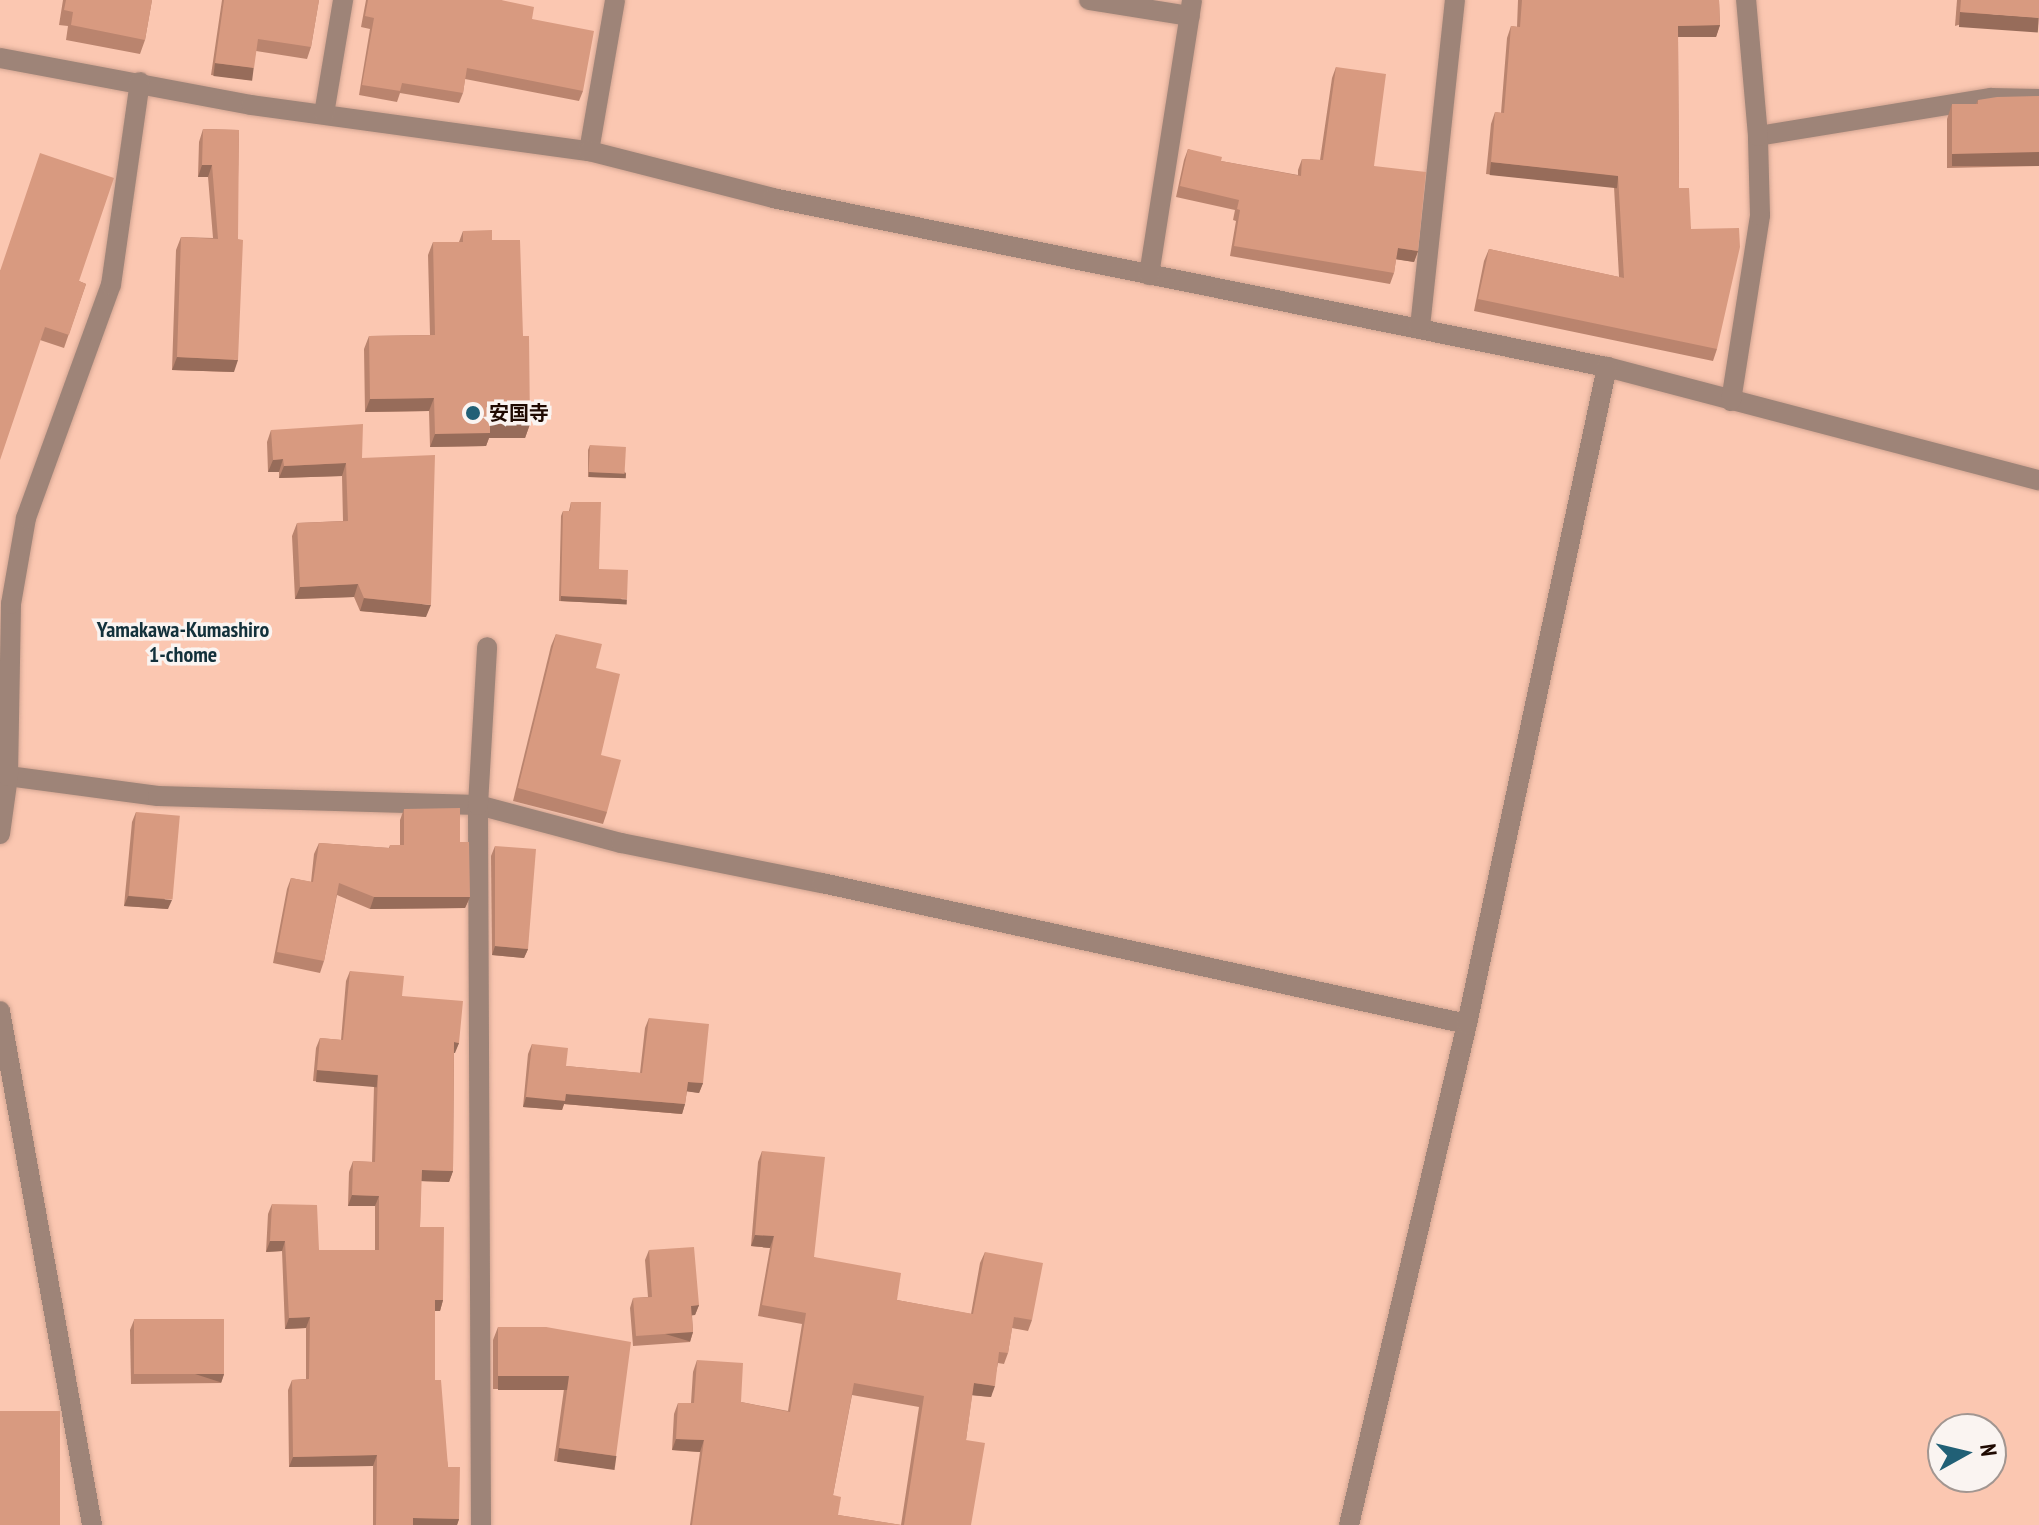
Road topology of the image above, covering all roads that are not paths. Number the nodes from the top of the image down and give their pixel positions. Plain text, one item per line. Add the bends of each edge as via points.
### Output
1 (343, 0) edge
2 (615, 0) edge
3 (1089, 0) edge
4 (1455, 0) edge
5 (1746, 0) edge
6 (1191, 8) edge
7 (0, 58) edge
8 (140, 82) junction
9 (2039, 99) edge
10 (324, 114) junction
11 (1758, 136) junction
12 (589, 151) junction
13 (1149, 275) junction
14 (1420, 327) junction
15 (1607, 367) junction
16 (1731, 401) junction
17 (2039, 480) edge
18 (487, 647) dead end
19 (8, 776) junction
20 (478, 805) junction
21 (0, 834) edge
22 (0, 1011) edge
23 (1467, 1024) junction
24 (92, 1525) edge
25 (481, 1525) edge
26 (1349, 1525) edge

1 - 10 street
2 - 12 street
3 - 6 street
4 - 14 street
5 - 11 street
6 - 13 street
7 - 8 street
8 - 10 street
8 - 19 street via 111,285 26,518 11,604
9 - 11 street via 1991,98
10 - 12 street
11 - 16 street via 1760,215
12 - 13 street via 773,198
13 - 14 street
14 - 15 street
15 - 16 street
15 - 23 street
16 - 17 street
18 - 20 street
19 - 20 street via 158,796
19 - 21 street
20 - 23 street via 621,843
20 - 25 street
22 - 24 street
23 - 26 street

